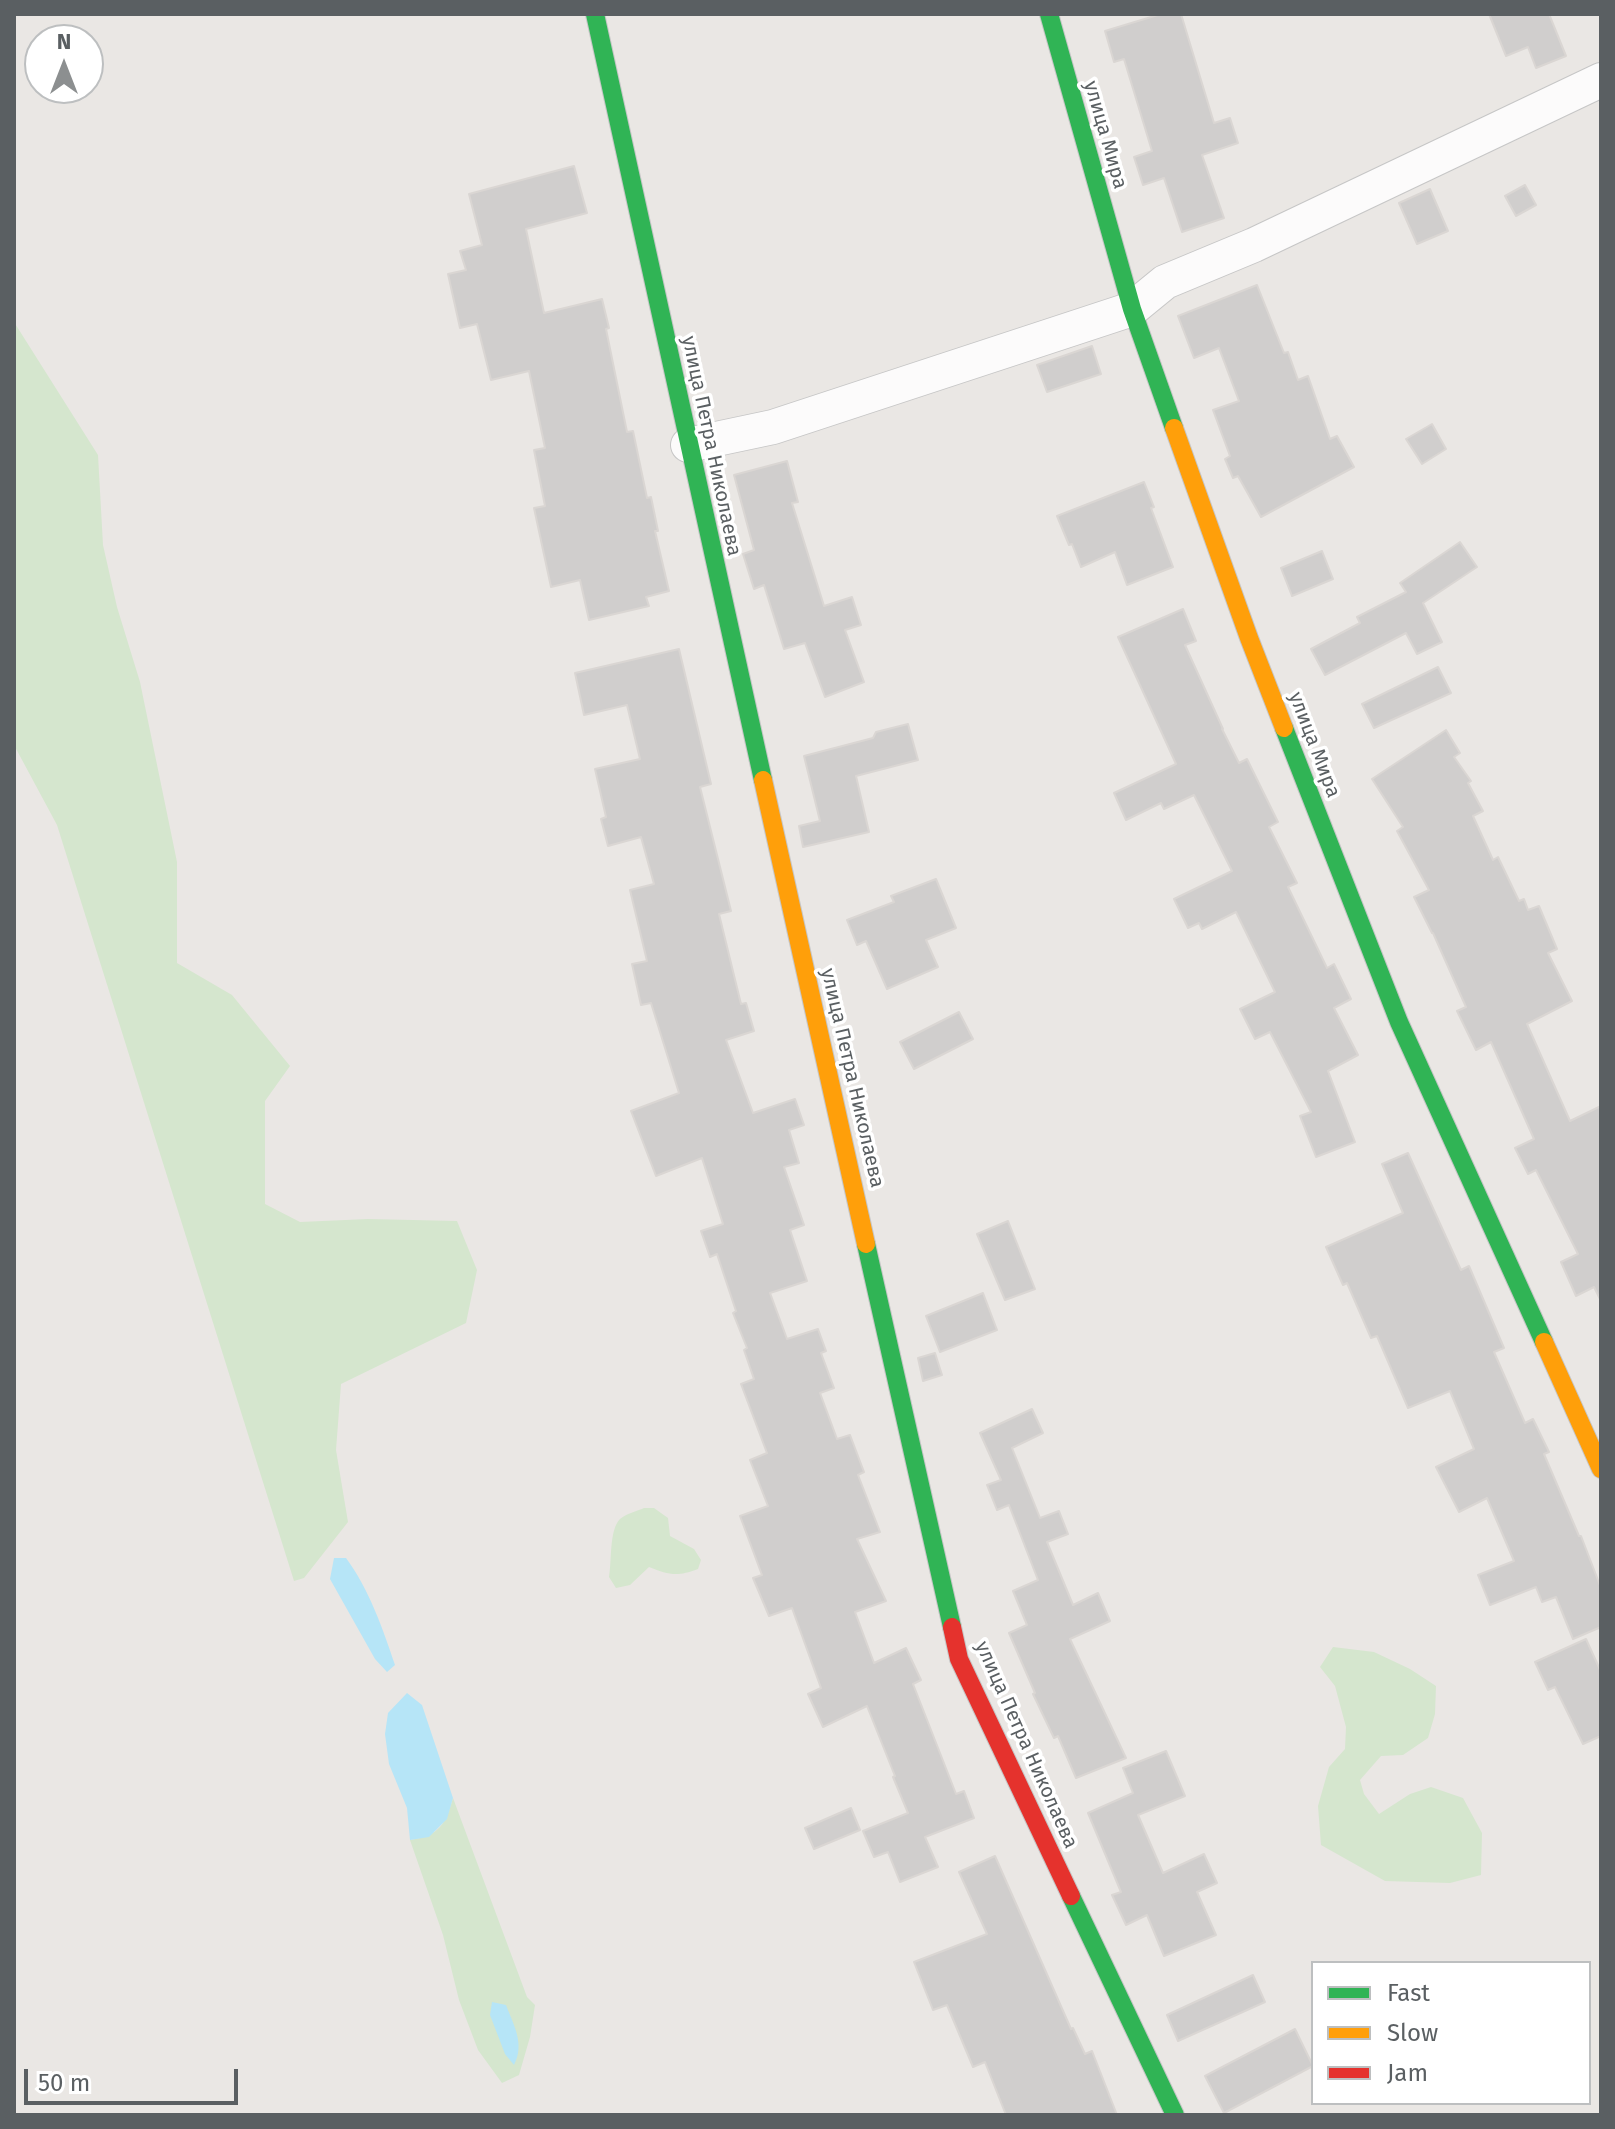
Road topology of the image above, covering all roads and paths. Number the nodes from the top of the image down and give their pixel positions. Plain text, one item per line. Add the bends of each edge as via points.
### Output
1 (595, 14) edge
2 (1049, 14) edge
3 (1601, 80) edge
4 (1132, 309) junction
5 (688, 445) junction
6 (1601, 1469) edge
7 (1175, 2115) edge

1 - 5 street, улица Петра Николаева
2 - 4 street, улица Мира
3 - 4 street via 1165,282
4 - 5 street via 773,427
4 - 6 street, улица Мира via 1249,638 1399,1022
5 - 7 street, улица Петра Николаева via 959,1659

